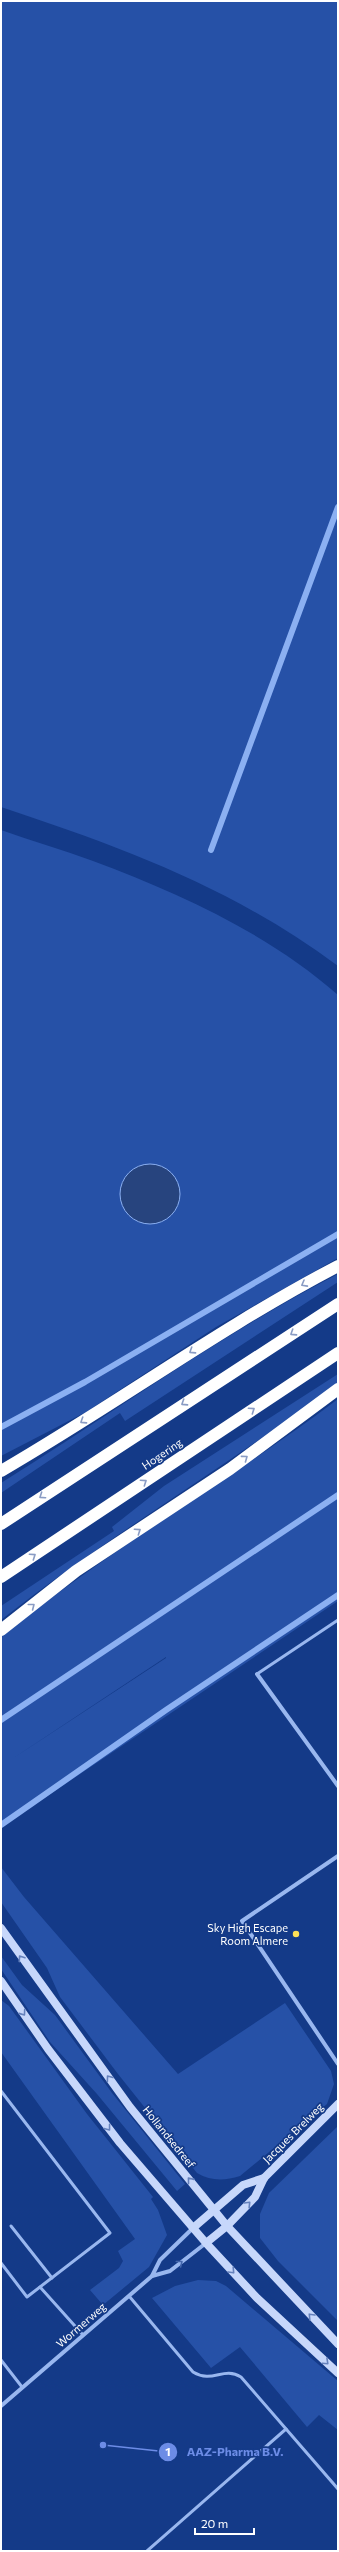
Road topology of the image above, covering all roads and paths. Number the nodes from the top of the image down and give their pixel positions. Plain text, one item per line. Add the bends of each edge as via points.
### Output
1 (338, 1266) edge
2 (338, 1304) edge
3 (338, 1353) edge
4 (338, 1389) edge
5 (1, 1472) edge
6 (1, 1524) edge
7 (1, 1577) edge
8 (338, 1620) edge
9 (1, 1630) edge
10 (257, 1674) joint
11 (338, 1786) edge
12 (338, 1856) edge
13 (1, 1928) edge
14 (1, 1981) edge
15 (338, 2064) edge
16 (1, 2091) edge
17 (338, 2104) edge
18 (264, 2178) junction
19 (214, 2210) junction
20 (11, 2226) dead end
21 (227, 2226) junction
22 (194, 2228) junction
23 (206, 2243) junction
24 (1, 2263) edge
25 (152, 2276) junction
26 (52, 2278) junction
27 (40, 2287) junction
28 (128, 2296) junction
29 (83, 2335) junction
30 (338, 2344) edge
31 (1, 2362) edge
32 (338, 2373) edge
33 (22, 2387) junction
34 (1, 2406) edge
35 (286, 2429) junction
36 (338, 2489) edge
37 (147, 2551) edge

1 -> 5 highway via 213,1337
2 -> 6 highway
7 -> 3 highway, Hogering
9 -> 4 highway via 76,1571 230,1469
8 - 10 lane
10 - 11 street
12 - 15 street via 242,1922
19 -> 13 main road, Hollandsedreef via 130,2107
14 -> 22 main road via 52,2054 120,2143
16 - 26 lane via 110,2233
17 - 18 main road, Jacques Brelweg
18 - 19 main road, Jacques Brelweg via 243,2184
21 -> 18 main road, Jacques Brelweg via 255,2197
19 - 21 main road, Hollandsedreef
19 - 22 main road, Jacques Brelweg
20 - 26 lane
21 - 23 main road, Jacques Brelweg
30 -> 21 main road, Hollandsedreef
22 - 23 main road
22 - 25 street, Wormerweg via 160,2260
25 -> 23 street, Wormerweg via 170,2271
23 -> 32 main road via 257,2298
24 - 27 lane via 27,2297
25 - 28 street, Wormerweg
26 - 27 lane
27 - 29 lane
28 - 29 street, Wormerweg
28 - 35 lane via 193,2372 206,2378 225,2373 236,2374
29 - 33 street, Wormerweg
31 - 33 lane
33 - 34 street, Wormerweg
35 - 36 lane
35 - 37 lane

